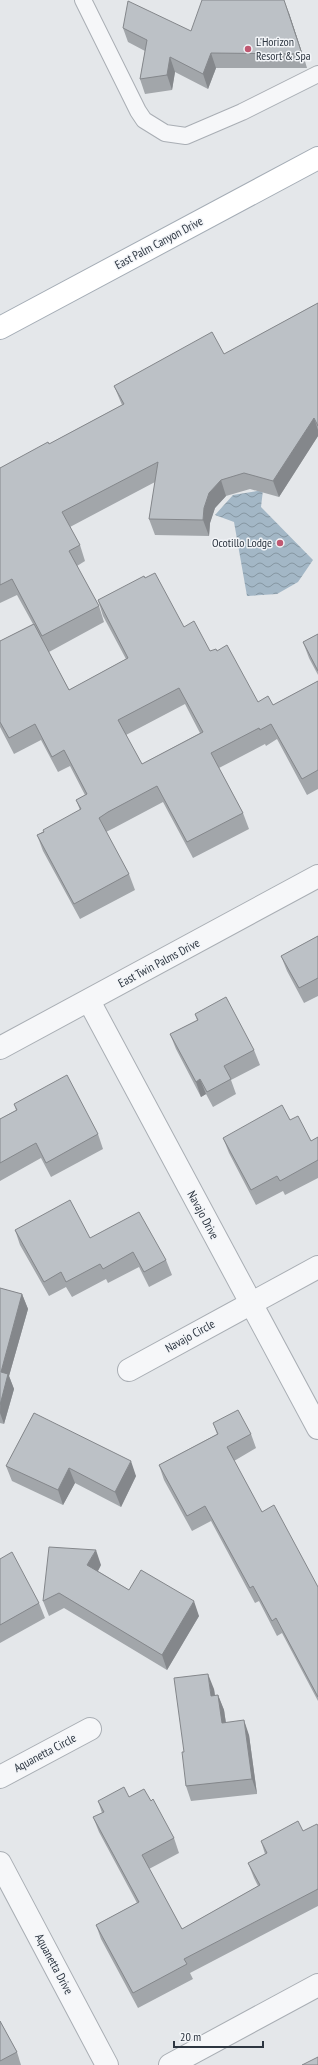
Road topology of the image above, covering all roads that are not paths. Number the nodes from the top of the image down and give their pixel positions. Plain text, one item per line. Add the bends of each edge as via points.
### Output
1 (83, 0) edge
2 (318, 74) edge
3 (318, 158) edge
4 (0, 328) edge
5 (318, 876) edge
6 (89, 1000) junction
7 (0, 1048) edge
8 (318, 1267) edge
9 (250, 1303) junction
10 (129, 1370) dead end
11 (318, 1428) edge
12 (90, 1729) dead end
13 (0, 1777) edge
14 (0, 1864) edge
15 (318, 1985) edge
16 (108, 2065) edge
17 (170, 2065) edge

1 - 2 lane via 138,111 144,120 165,133 186,136 242,112
3 - 4 main road, East Palm Canyon Drive
5 - 6 street, East Twin Palms Drive
6 - 7 street, East Twin Palms Drive
6 - 9 street, Navajo Drive
8 - 9 street, Navajo Circle
9 - 10 street, Navajo Circle
9 - 11 street, Navajo Drive
12 - 13 street, Aquanetta Circle
14 - 16 street, Aquanetta Drive
15 - 17 street

